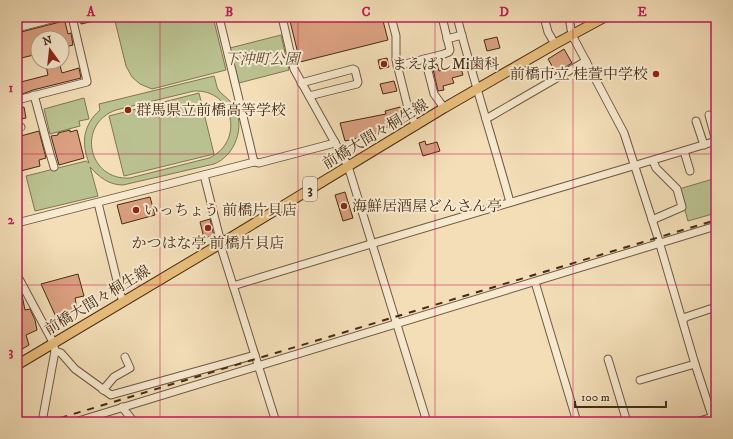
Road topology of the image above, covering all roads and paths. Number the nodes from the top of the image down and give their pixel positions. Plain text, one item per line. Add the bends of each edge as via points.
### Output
1 (59, 17) edge
2 (72, 17) edge
3 (218, 17) edge
4 (282, 17) edge
5 (391, 17) edge
6 (442, 17) edge
7 (457, 17) edge
8 (544, 17) edge
9 (568, 17) edge
10 (605, 17) edge
11 (17, 28) edge
12 (462, 35) junction
13 (572, 35) junction
14 (447, 39) junction
15 (555, 44) junction
16 (425, 59) junction
17 (586, 61) junction
18 (397, 66) junction
19 (301, 83) junction
20 (476, 89) junction
21 (34, 95) junction
22 (309, 96) junction
23 (19, 99) edge
24 (444, 108) junction
25 (709, 115) dead end
26 (486, 119) junction
27 (696, 121) dead end
28 (416, 126) junction
29 (716, 141) edge
30 (335, 142) junction
31 (704, 145) junction
32 (684, 151) junction
33 (653, 160) junction
34 (254, 162) junction
35 (348, 166) junction
36 (636, 166) junction
37 (54, 167) dead end
38 (690, 171) dead end
39 (204, 175) junction
40 (510, 202) junction
41 (98, 203) junction
42 (652, 220) junction
43 (17, 223) edge
44 (716, 226) edge
45 (372, 243) junction
46 (220, 244) junction
47 (660, 244) junction
48 (17, 275) edge
49 (535, 282) junction
50 (233, 286) junction
51 (123, 301) junction
52 (716, 307) edge
53 (683, 320) junction
54 (397, 324) junction
55 (54, 347) junction
56 (255, 355) junction
57 (125, 356) dead end
58 (608, 359) dead end
59 (695, 364) junction
60 (17, 365) edge
61 (259, 366) junction
62 (640, 380) dead end
63 (103, 390) junction
64 (122, 407) junction
65 (714, 418) edge
66 (42, 422) edge
67 (76, 422) edge
68 (134, 422) edge
69 (276, 422) edge
70 (427, 422) edge
71 (577, 422) edge
72 (627, 422) edge
73 (696, 422) edge

1 - 11 street
2 - 21 street via 88,80
3 - 34 street
4 - 19 street via 293,64
5 - 18 street via 396,36
6 - 14 street
7 - 12 street
8 - 15 street
9 - 13 street
10 - 13 main road, 前橋大間々桐生線 / 3
12 - 14 street
12 - 20 street
13 - 15 main road, 前橋大間々桐生線 / 3
13 - 17 street
14 - 16 street via 449,52
15 - 20 main road, 前橋大間々桐生線 / 3
16 - 18 street
16 - 24 street via 434,94
17 - 26 street
17 - 36 street via 624,133
18 - 28 street via 408,108
19 - 22 street
19 - 22 street via 355,70 357,84
20 - 24 main road, 前橋大間々桐生線 / 3
20 - 26 street
21 - 23 street
21 - 37 street
22 - 30 street
24 - 28 main road, 前橋大間々桐生線 / 3
25 - 29 street
26 - 40 street
27 - 31 street
28 - 35 main road, 前橋大間々桐生線 / 3
29 - 31 street
30 - 34 street via 259,163
30 - 35 street
31 - 32 street
32 - 33 street
32 - 38 street
33 - 36 street
33 - 42 street via 656,168 677,189 682,207
34 - 39 street
35 - 45 street
35 - 46 main road, 前橋大間々桐生線 / 3
36 - 40 street
36 - 42 street
39 - 41 street
39 - 46 street
40 - 45 street
41 - 43 street
41 - 51 street
42 - 47 street
44 - 47 street
45 - 50 street
45 - 54 street
46 - 50 street
46 - 51 main road, 前橋大間々桐生線 / 3
47 - 49 street
47 - 53 street
48 - 55 street
49 - 54 street
49 - 71 street
50 - 56 street
51 - 55 main road, 前橋大間々桐生線 / 3
52 - 53 street via 686,316
53 - 59 street
54 - 61 street
54 - 70 street
55 - 60 main road, 前橋大間々桐生線 / 3
55 - 63 street via 71,365
55 - 66 street
56 - 61 street
56 - 63 street via 110,395
57 - 63 street via 130,368 114,377
58 - 72 street
59 - 62 street
59 - 65 street
61 - 64 street
61 - 69 street
64 - 67 street
64 - 68 street
65 - 73 street

